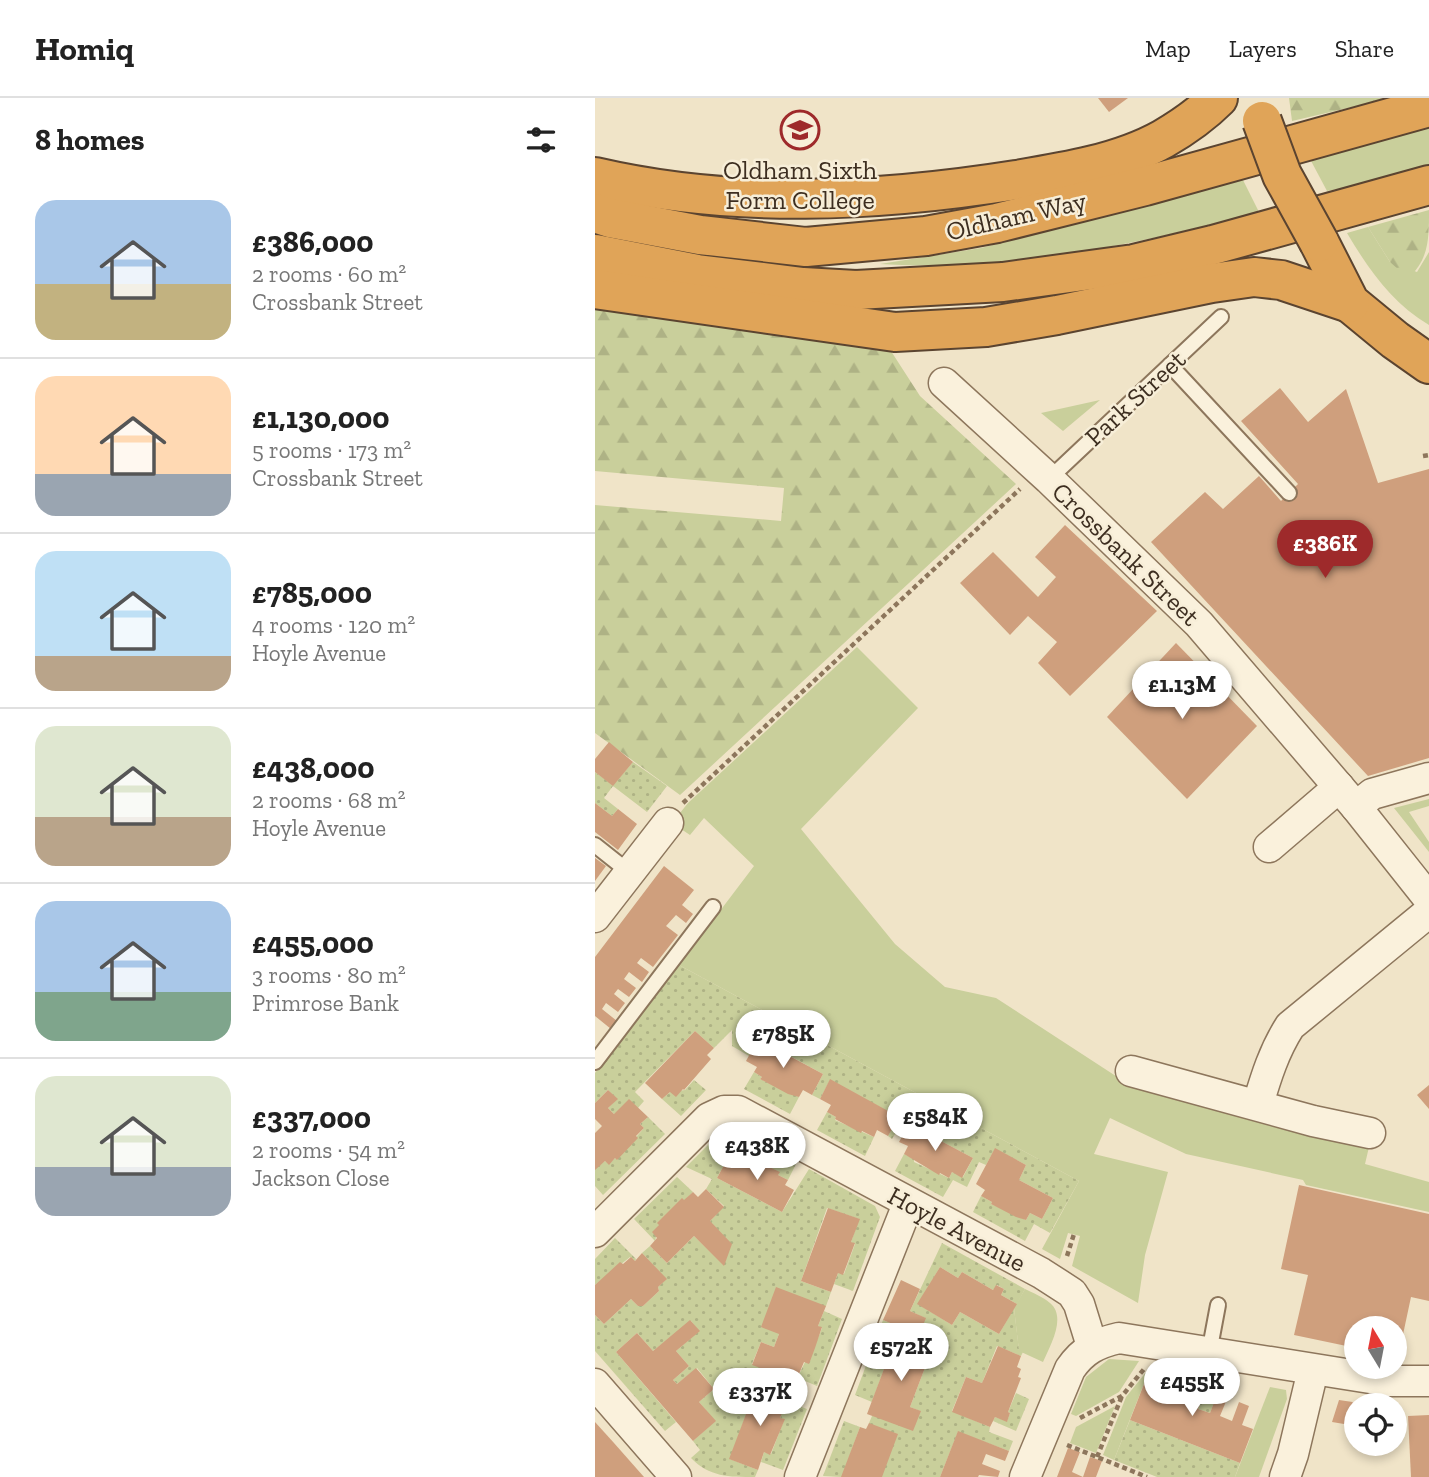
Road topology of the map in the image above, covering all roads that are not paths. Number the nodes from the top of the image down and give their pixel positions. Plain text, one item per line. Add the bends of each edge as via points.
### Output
1 (1219, 98) edge
2 (1429, 107) edge
3 (1261, 110) edge
4 (595, 177) edge
5 (1429, 185) edge
6 (595, 213) edge
7 (595, 254) edge
8 (595, 289) edge
9 (1350, 303) junction
10 (1221, 317) dead end
11 (1429, 364) edge
12 (1170, 365) junction
13 (944, 383) dead end
14 (1036, 483) junction
15 (1289, 493) dead end
16 (1429, 778) edge
17 (1347, 797) junction
18 (668, 822) dead end
19 (595, 845) edge
20 (1269, 847) dead end
21 (629, 872) junction
22 (1429, 899) edge
23 (713, 907) dead end
24 (1429, 912) edge
25 (595, 917) edge
26 (595, 1062) edge
27 (1131, 1070) dead end
28 (1258, 1104) junction
29 (1370, 1133) dead end
30 (908, 1203) junction
31 (595, 1232) edge
32 (1218, 1305) dead end
33 (1092, 1346) junction
34 (1209, 1353) junction
35 (1313, 1370) junction
36 (1429, 1381) edge
37 (595, 1384) edge
38 (676, 1477) edge
39 (800, 1477) edge
40 (1025, 1477) edge
41 (1285, 1477) edge

1 - 4 highway via 1163,139 1118,158 969,187 887,196 726,197
2 - 6 highway, Oldham Way via 1145,186 926,236 806,247 700,235
3 - 9 highway, bridge via 1282,175
5 - 7 highway, Oldham Way via 1134,264 1003,282 856,290 803,287 697,274
8 - 9 highway via 895,332 986,327 1254,277 1281,280
9 - 11 highway
10 - 12 lane, Park Street
12 - 14 lane, Park Street
12 - 15 lane
13 - 14 street, Crossbank Street
14 - 17 street, Crossbank Street via 1199,624
16 - 17 street
17 - 20 street
17 - 22 street, Crossbank Street
18 - 21 street
19 - 21 lane
21 - 25 street
23 - 26 lane
24 - 28 street via 1290,1026 1279,1043
27 - 28 street
28 - 29 street
30 - 31 street, Hoyle Avenue via 731,1110 709,1118
30 - 33 street, Hoyle Avenue via 1072,1293
30 - 39 street
32 - 34 lane
33 - 34 street via 1119,1338
33 - 40 street via 1070,1369
34 - 35 street
35 - 36 street via 1389,1381
35 - 41 street
37 - 38 street

